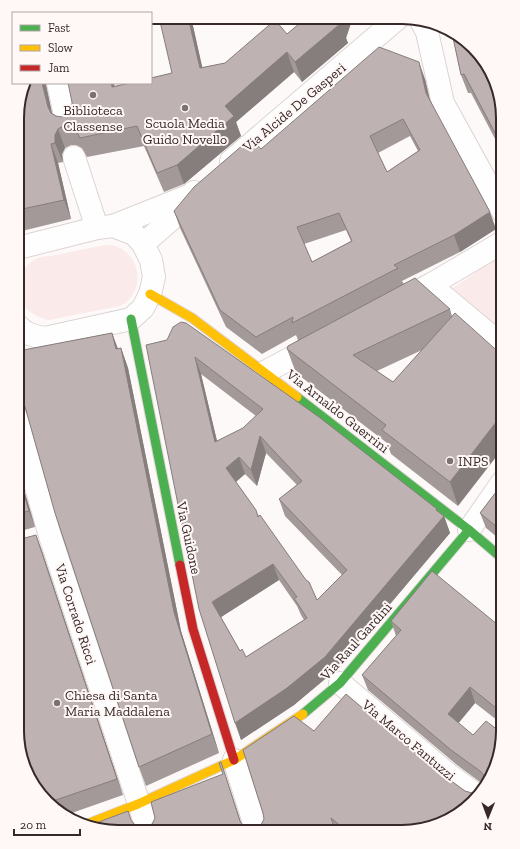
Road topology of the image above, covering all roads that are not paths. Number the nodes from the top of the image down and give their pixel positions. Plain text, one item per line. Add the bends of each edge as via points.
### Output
1 (391, 24) edge
2 (424, 27) edge
3 (58, 84) edge
4 (66, 124) edge
5 (74, 157) dead end
6 (191, 195) junction
7 (496, 199) edge
8 (105, 227) junction
9 (143, 244) junction
10 (496, 246) edge
11 (24, 247) edge
12 (430, 285) junction
13 (150, 294) junction
14 (382, 310) edge
15 (131, 319) junction
16 (24, 332) edge
17 (335, 335) edge
18 (496, 340) edge
19 (265, 372) junction
20 (24, 452) edge
21 (496, 491) edge
22 (474, 522) junction
23 (496, 550) edge
24 (340, 683) junction
25 (234, 760) junction
26 (473, 793) edge
27 (138, 804) junction
28 (93, 822) edge
29 (146, 825) edge
30 (255, 825) edge

1 - 6 street, Via Alcide De Gasperi
2 - 7 street via 443,103
3 - 4 street
5 - 8 street
6 - 8 street, Via Alcide De Gasperi
6 - 9 street, Via Alcide De Gasperi via 173,218
8 - 9 street via 134,234
8 - 11 street, Via Alcide De Gasperi
9 - 13 street via 151,260 154,277
10 - 12 street
12 - 14 street
12 - 18 street
13 - 15 street via 143,308
13 - 19 street, Via Arnaldo Guerrini via 192,318
15 - 16 street via 45,338
15 - 25 street, Via Guidone via 193,629
17 - 19 street
19 - 22 street, Via Arnaldo Guerrini
20 - 27 street, Via Corrado Ricci via 41,539
21 - 22 street
22 - 23 street, Via Arnaldo Guerrini
22 - 24 street, Via Raul Gardini
24 - 25 street, Via Raul Gardini via 301,714
24 - 26 street, Via Marco Fantuzzi
25 - 27 street, Via Raul Gardini
25 - 30 street
27 - 28 street, Via Raul Gardini
27 - 29 street, Via Corrado Ricci

